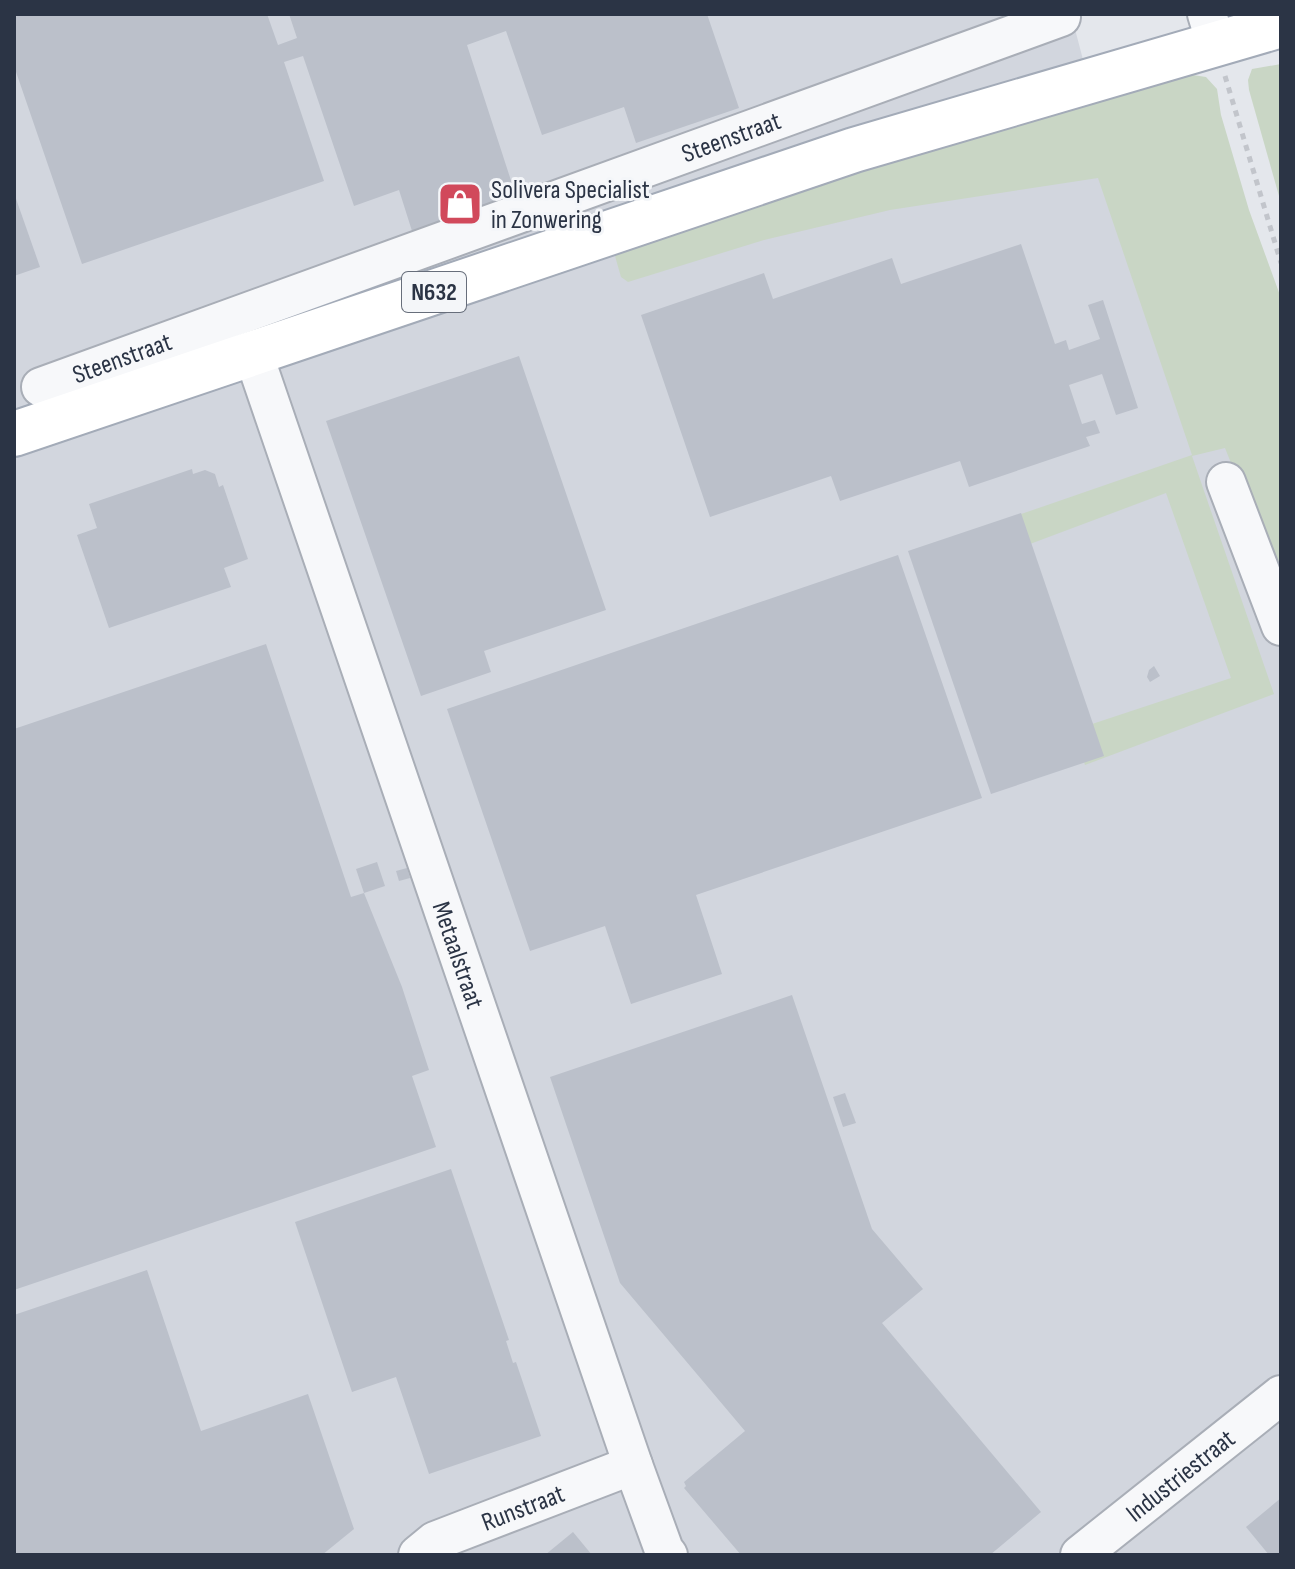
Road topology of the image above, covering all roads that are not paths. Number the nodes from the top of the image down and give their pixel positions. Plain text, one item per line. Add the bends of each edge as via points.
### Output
1 (1061, 17) dead end
2 (1213, 22) edge
3 (1281, 25) edge
4 (541, 206) junction
5 (557, 250) junction
6 (368, 292) junction
7 (253, 353) junction
8 (111, 383) junction
9 (41, 387) dead end
10 (14, 434) edge
11 (1226, 482) dead end
12 (1281, 626) edge
13 (1281, 1395) edge
14 (633, 1465) junction
15 (418, 1555) edge
16 (668, 1555) edge
17 (1080, 1555) edge

1 - 4 street, Steenstraat
2 - 3 main road, Steenstraat / N632
2 - 5 main road, Steenstraat / N632
4 - 5 street
4 - 6 street, Steenstraat
5 - 6 main road, Steenstraat / N632
6 - 7 main road, Steenstraat / N632
6 - 8 street, Steenstraat
7 - 8 main road, Steenstraat / N632
7 - 14 street, Metaalstraat
8 - 9 street, Steenstraat
8 - 10 main road, Steenstraat / N632
11 - 12 street
13 - 17 street, Industriestraat
14 - 15 street, Runstraat via 435,1541
14 - 16 street, Metaalstraat

